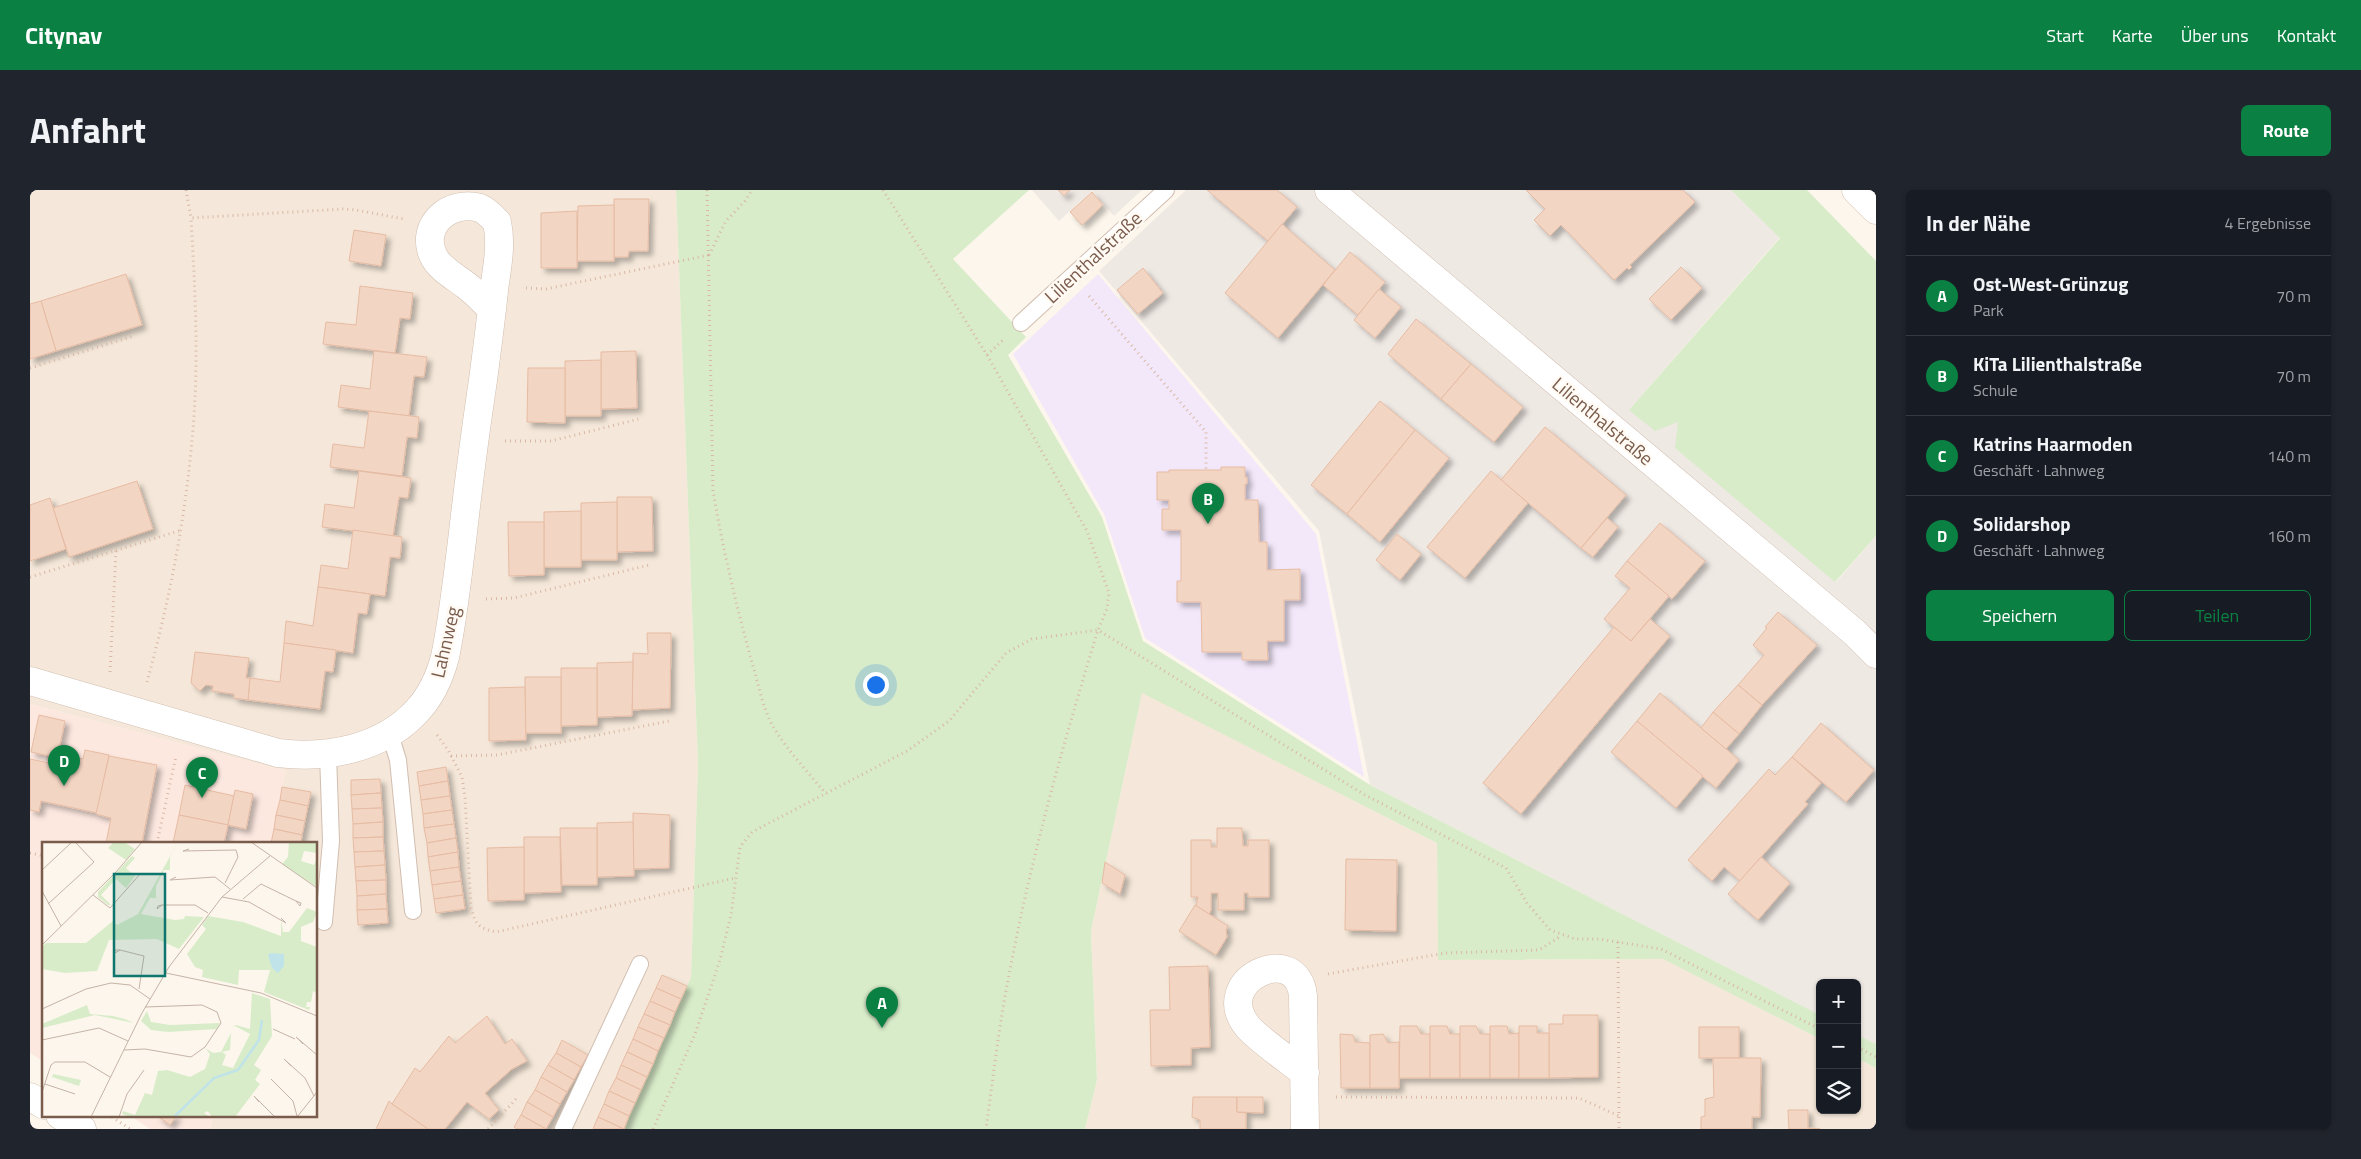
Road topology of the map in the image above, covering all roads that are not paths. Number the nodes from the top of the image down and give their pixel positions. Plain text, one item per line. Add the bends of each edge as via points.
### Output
1 (1166, 190) edge
2 (1329, 190) edge
3 (1856, 190) edge
4 (1876, 210) edge
5 (494, 297) junction
6 (1021, 323) dead end
7 (1876, 654) edge
8 (30, 681) edge
9 (389, 732) junction
10 (328, 754) junction
11 (413, 911) dead end
12 (324, 922) dead end
13 (640, 964) dead end
14 (1305, 1085) junction
15 (30, 1097) edge
16 (42, 1104) edge
17 (62, 1116) edge
18 (82, 1129) edge
19 (563, 1129) edge
20 (1306, 1129) edge

1 - 6 lane, Lilienthalstraße
2 - 7 street, Lilienthalstraße via 1847,626
3 - 4 street
5 - 5 street, Lahnweg via 479,296 445,270 433,256 432,227 450,209 480,208 498,222 500,237
5 - 9 street, Lahnweg via 444,659 435,686 418,711
8 - 10 street, Lahnweg via 278,753 300,756
9 - 10 street, Lahnweg via 357,748
9 - 11 lane via 398,760
10 - 12 lane via 331,841
13 - 19 lane
14 - 14 street via 1302,984 1282,968 1266,970 1250,977 1239,994 1239,1012 1248,1027
14 - 20 street
15 - 16 street
17 - 18 street

